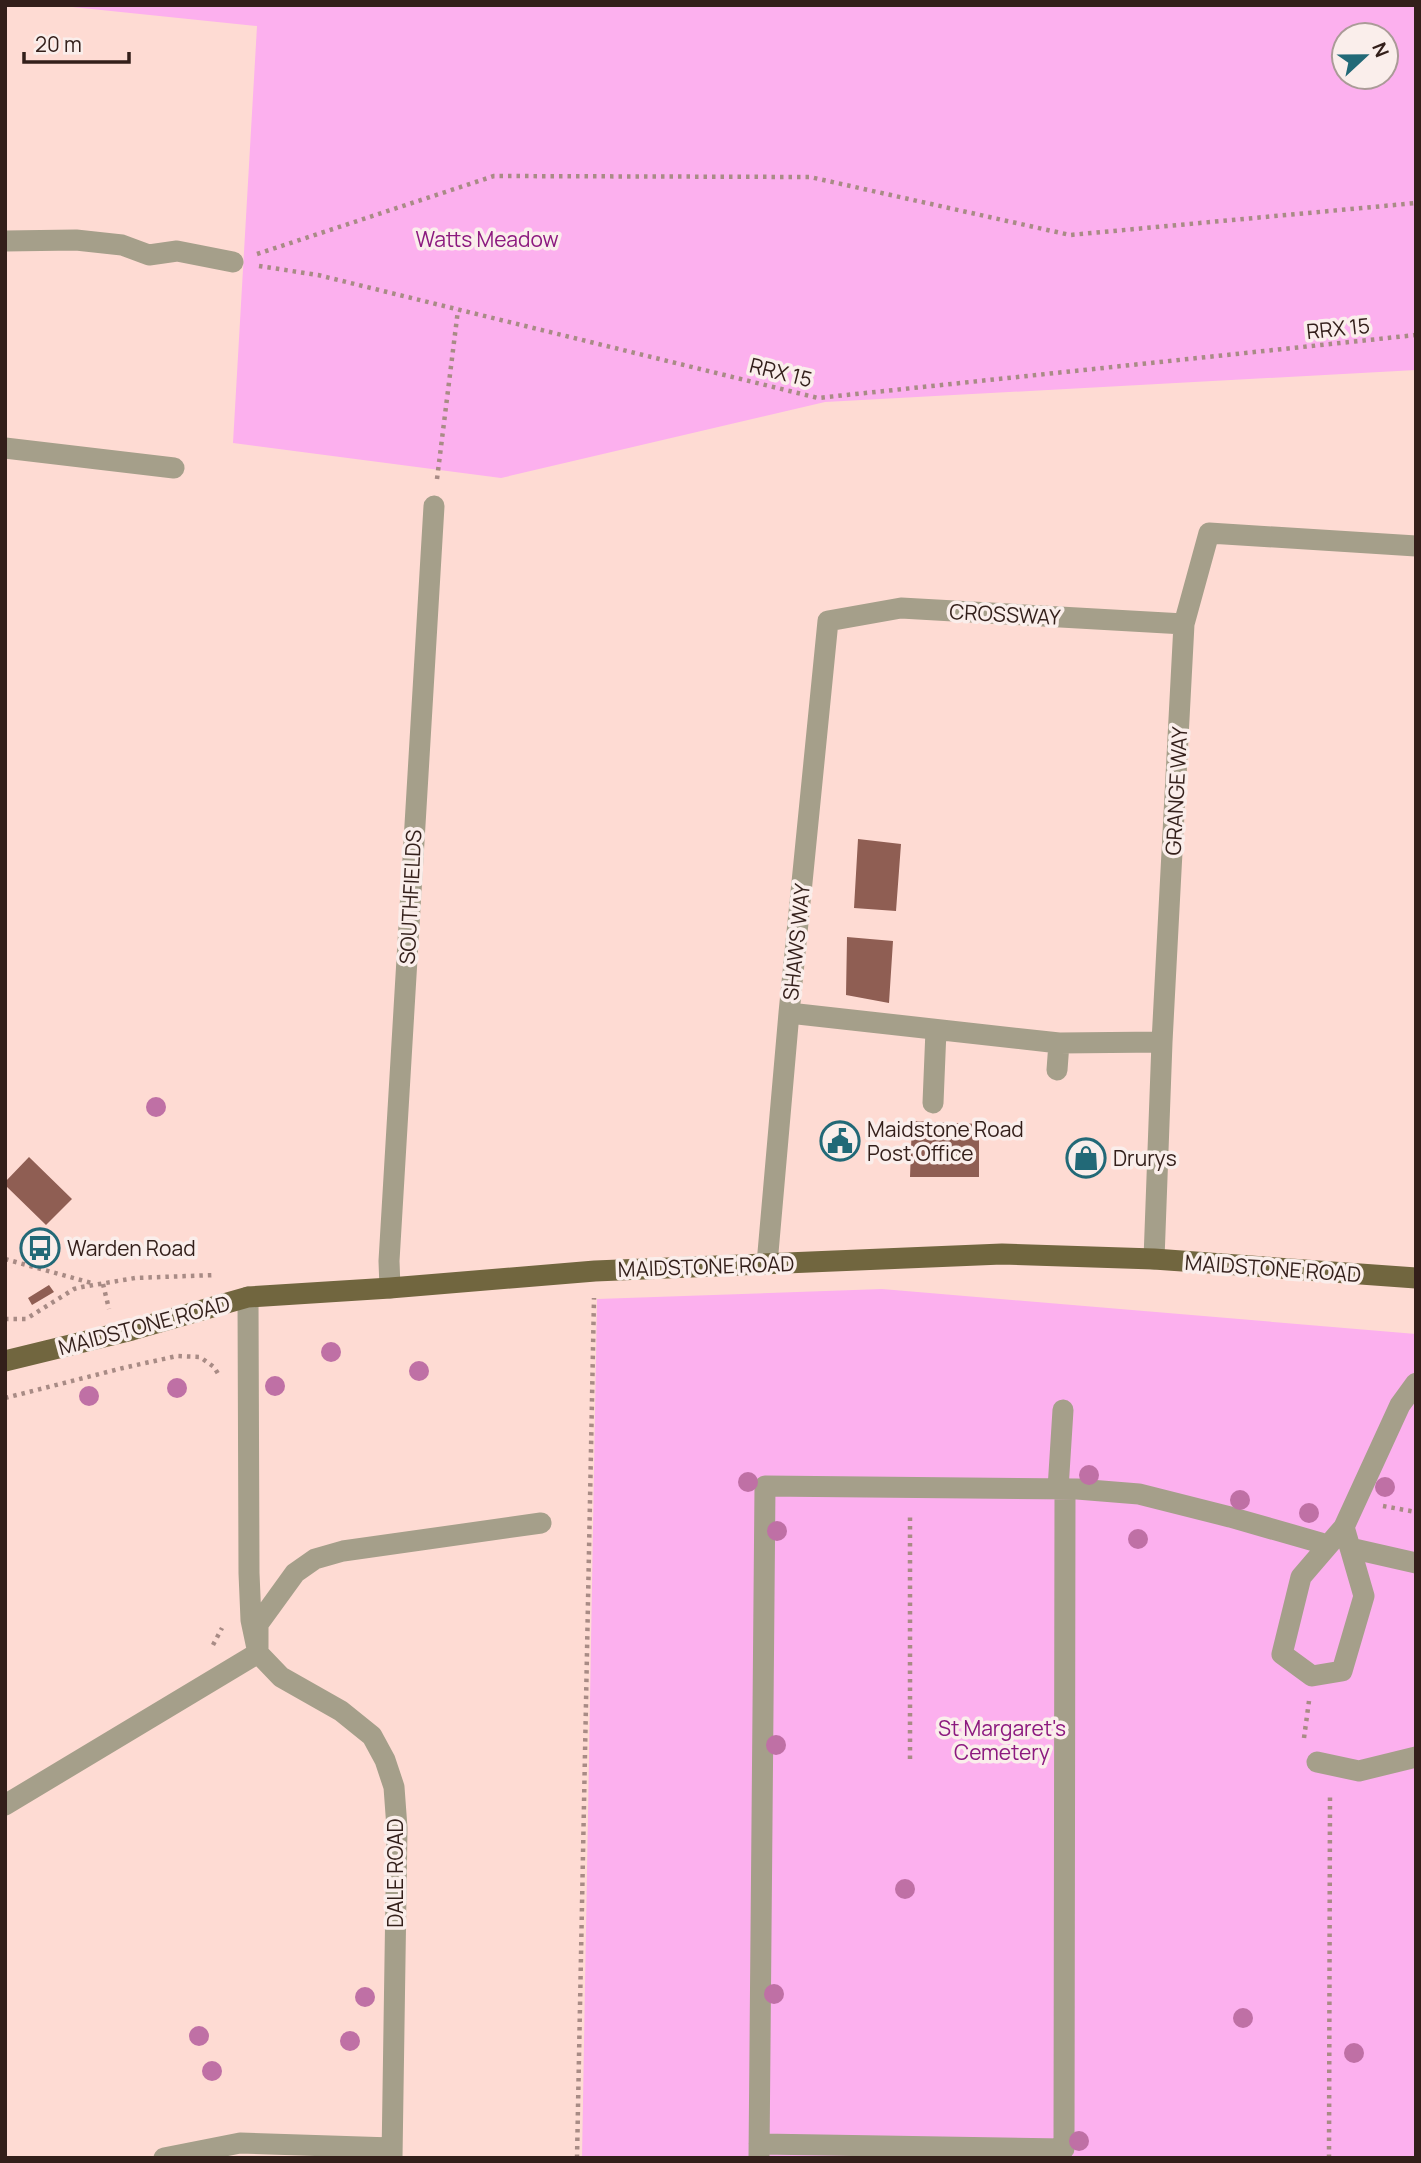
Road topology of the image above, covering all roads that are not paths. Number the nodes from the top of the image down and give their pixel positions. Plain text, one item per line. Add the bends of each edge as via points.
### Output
1 (5, 241) edge
2 (233, 262) road end
3 (5, 448) edge
4 (174, 468) dead end
5 (434, 506) road end
6 (1416, 546) edge
7 (828, 621) joint
8 (1184, 624) junction
9 (789, 1013) junction
10 (936, 1030) junction
11 (1162, 1042) junction
12 (1059, 1043) junction
13 (1057, 1070) dead end
14 (933, 1103) dead end
15 (1154, 1259) junction
16 (767, 1264) junction
17 (1416, 1279) edge
18 (390, 1288) junction
19 (248, 1297) junction
20 (5, 1361) edge
21 (1416, 1383) edge
22 (1063, 1410) dead end
23 (1061, 1489) junction
24 (541, 1523) dead end
25 (1344, 1527) junction
26 (1328, 1545) junction
27 (1350, 1548) junction
28 (1416, 1563) edge
29 (258, 1653) junction
30 (1416, 1757) edge
31 (1324, 1763) road end
32 (5, 1805) edge
33 (759, 2151) edge
34 (392, 2153) edge
35 (164, 2158) edge

1 - 2 street via 76,240 122,245 149,255 177,251
3 - 4 street
5 - 18 street, SOUTHFIELDS
6 - 8 street, GRANGE WAY via 1209,533
7 - 8 street, CROSSWAY via 901,608
7 - 9 street, SHAWS WAY
8 - 11 street, GRANGE WAY
9 - 10 street
9 - 16 street, SHAWS WAY
10 - 12 street
10 - 14 street
11 - 12 street
11 - 15 street, GRANGE WAY
12 - 13 street
15 - 16 main road, MAIDSTONE ROAD via 1002,1254
15 - 17 main road, MAIDSTONE ROAD
16 - 18 main road, MAIDSTONE ROAD via 595,1270
18 - 19 main road, MAIDSTONE ROAD
19 - 20 main road, MAIDSTONE ROAD
19 - 29 street via 249,1586
21 - 25 street via 1400,1405
22 - 23 street
23 - 26 street via 1139,1494
23 - 33 street via 765,1486
23 - 33 street via 1064,2149
24 - 29 street via 342,1551 315,1559 295,1573 258,1624
25 - 26 street
25 - 27 street
26 - 27 street via 1301,1577 1282,1654 1312,1676 1342,1671 1364,1596
27 - 28 street
29 - 32 street
29 - 34 street, DALE ROAD via 281,1677 365,1729 381,1750 394,1787
30 - 31 street via 1359,1771
34 - 35 street via 240,2143

